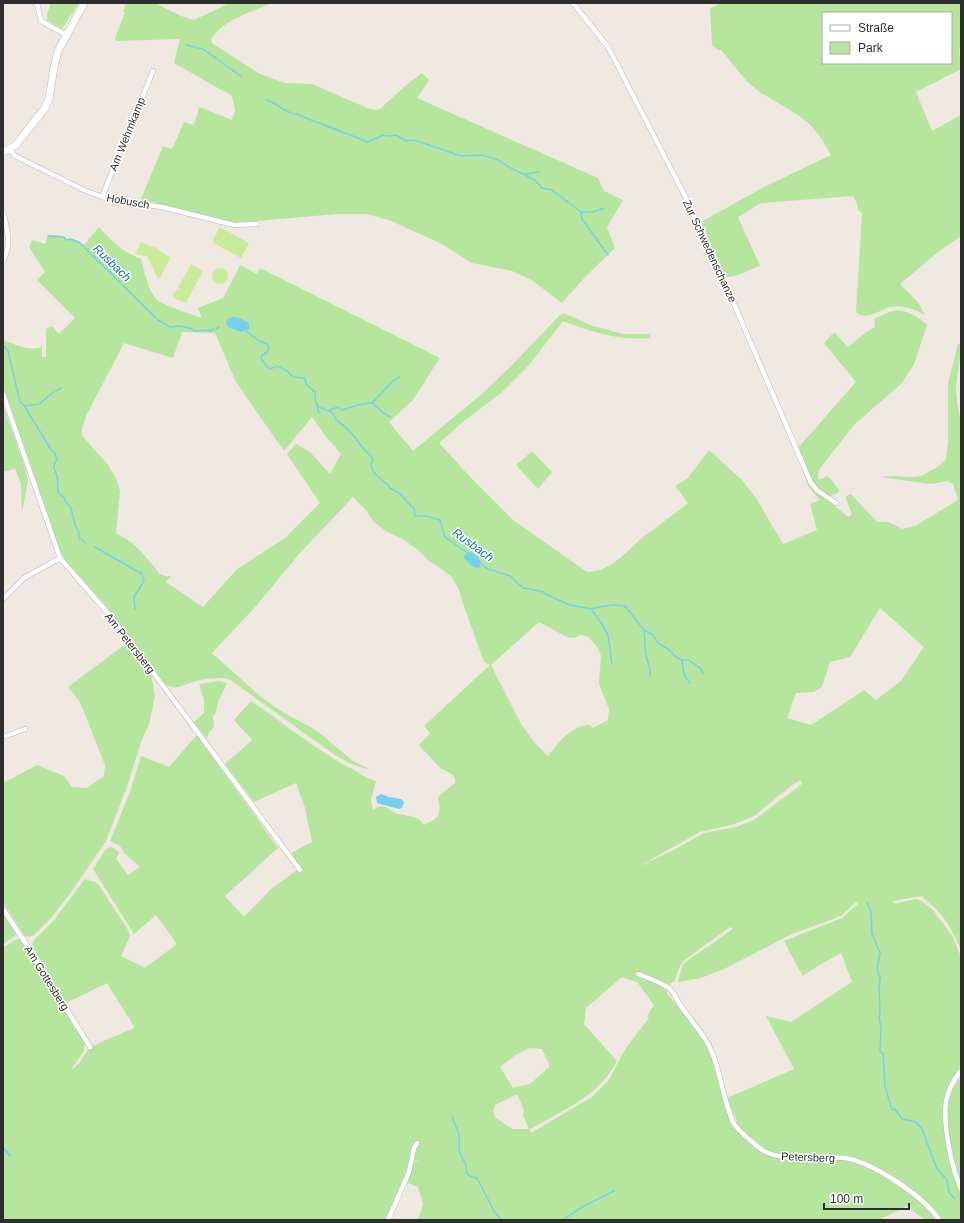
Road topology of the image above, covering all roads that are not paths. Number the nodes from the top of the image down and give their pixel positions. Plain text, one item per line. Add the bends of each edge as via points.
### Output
1 (37, 3) edge
2 (84, 3) edge
3 (573, 3) edge
4 (66, 35) junction
5 (152, 71) dead end
6 (6, 151) edge
7 (102, 197) junction
8 (3, 211) edge
9 (257, 224) dead end
10 (3, 262) edge
11 (3, 394) edge
12 (836, 503) dead end
13 (60, 558) junction
14 (3, 599) edge
15 (25, 729) dead end
16 (3, 737) edge
17 (300, 870) dead end
18 (3, 909) edge
19 (638, 974) dead end
20 (90, 1047) dead end
21 (961, 1071) edge
22 (418, 1143) dead end
23 (961, 1189) edge
24 (388, 1220) edge
25 (939, 1220) edge

1 - 4 street via 41,22
2 - 4 street
3 - 12 street, Zur Schwedenschanze via 608,47 686,198 726,283 811,483
4 - 6 street via 56,56 49,99 45,108 19,141
5 - 7 street, Am Wehmkamp
6 - 7 street, Hobusch
7 - 9 street, Hobusch via 162,207 234,225
8 - 10 street via 9,244
11 - 13 street, Am Petersberg
13 - 14 street via 24,578
13 - 17 street, Am Petersberg via 112,618
15 - 16 street
18 - 20 street, Am Gottesberg
19 - 25 street, Petersberg via 670,989 694,1022 711,1050 734,1124 762,1150 781,1157 845,1158 860,1162 892,1179 921,1201
21 - 23 street via 946,1100 946,1116 954,1172
22 - 24 street via 414,1148 409,1172

